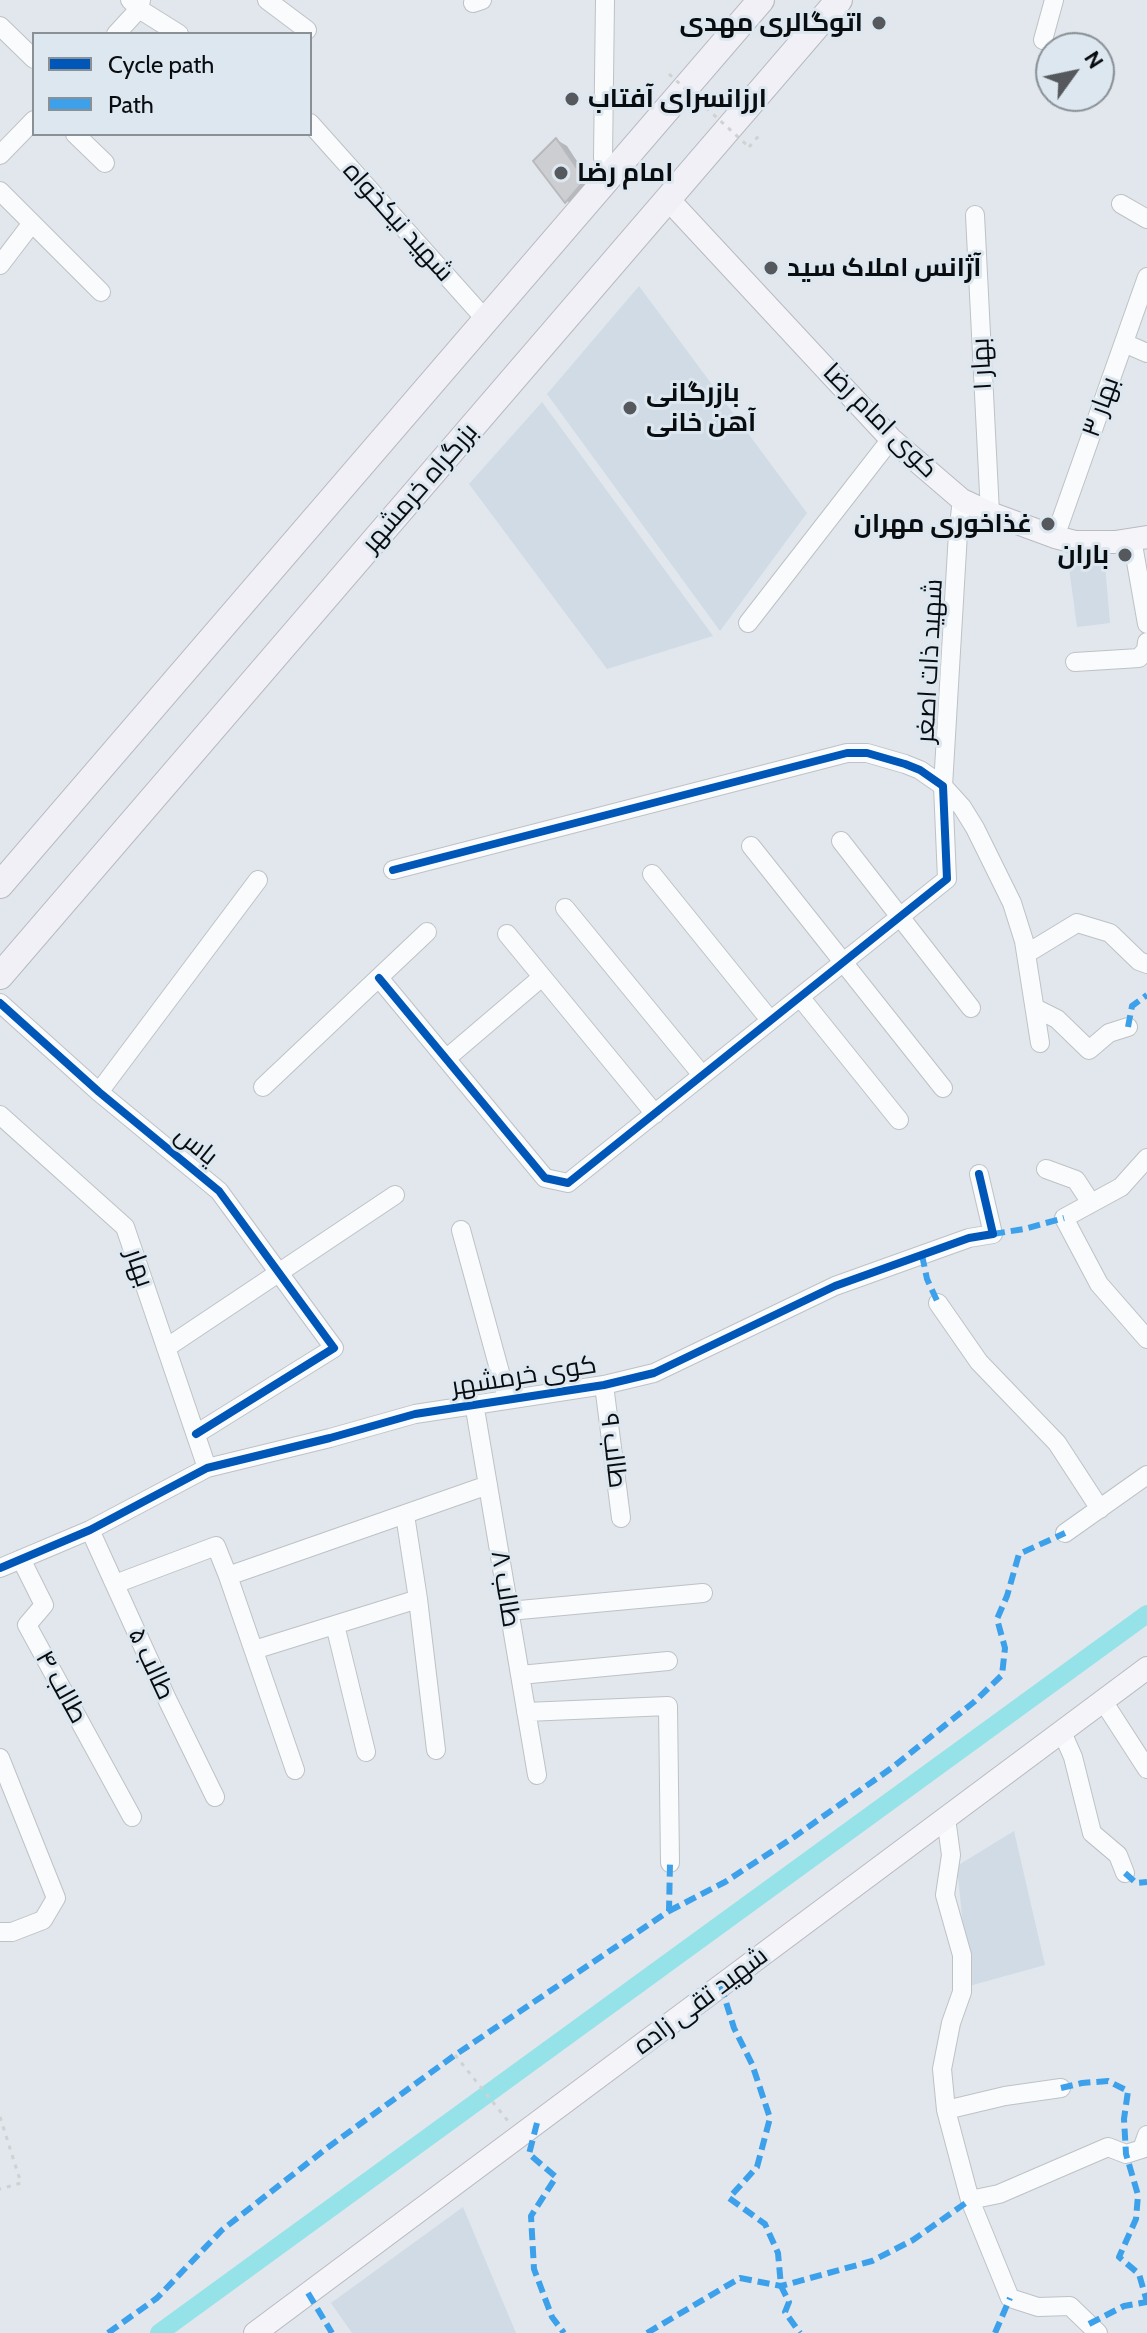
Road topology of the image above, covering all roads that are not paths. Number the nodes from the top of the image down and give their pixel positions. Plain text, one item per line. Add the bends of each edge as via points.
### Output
1 (267, 0) edge
2 (605, 0) edge
3 (761, 0) edge
4 (839, 0) edge
5 (1054, 0) edge
6 (136, 3) edge
7 (0, 26) edge
8 (307, 30) dead end
9 (117, 32) edge
10 (176, 32) edge
11 (1045, 32) edge
12 (32, 57) edge
13 (32, 122) edge
14 (312, 125) edge
15 (77, 136) edge
16 (0, 155) edge
17 (105, 163) dead end
18 (613, 171) junction
19 (0, 191) edge
20 (668, 199) junction
21 (1121, 204) dead end
22 (975, 215) dead end
23 (1147, 219) edge
24 (32, 223) junction
25 (0, 265) edge
26 (1147, 277) edge
27 (101, 292) dead end
28 (486, 320) junction
29 (1124, 343) junction
30 (1147, 353) edge
31 (891, 439) junction
32 (962, 500) junction
33 (990, 513) junction
34 (1055, 537) junction
35 (1139, 538) edge
36 (748, 623) dead end
37 (1147, 624) edge
38 (1147, 642) edge
39 (1075, 662) dead end
40 (943, 786) junction
41 (841, 841) dead end
42 (751, 846) dead end
43 (393, 870) dead end
44 (652, 874) dead end
45 (258, 880) dead end
46 (0, 885) edge
47 (565, 908) dead end
48 (899, 917) junction
49 (427, 932) dead end
50 (507, 934) dead end
51 (1026, 954) junction
52 (843, 962) junction
53 (1147, 964) edge
54 (0, 976) edge
55 (542, 977) junction
56 (379, 978) junction
57 (800, 997) junction
58 (0, 1003) edge
59 (971, 1008) dead end
60 (1035, 1008) junction
61 (770, 1020) junction
62 (1128, 1027) dead end
63 (1040, 1043) dead end
64 (447, 1058) junction
65 (702, 1075) junction
66 (263, 1087) dead end
67 (943, 1088) dead end
68 (99, 1092) junction
69 (655, 1114) junction
70 (0, 1115) edge
71 (899, 1120) dead end
72 (1147, 1158) edge
73 (1046, 1169) dead end
74 (979, 1174) dead end
75 (395, 1195) dead end
76 (1091, 1203) junction
77 (461, 1230) dead end
78 (280, 1272) junction
79 (938, 1303) dead end
80 (1147, 1339) edge
81 (166, 1348) junction
82 (604, 1385) junction
83 (507, 1398) junction
84 (474, 1403) junction
85 (196, 1434) junction
86 (207, 1468) junction
87 (1147, 1475) edge
88 (488, 1485) junction
89 (1100, 1509) junction
90 (405, 1515) junction
91 (621, 1518) dead end
92 (90, 1530) junction
93 (1065, 1533) dead end
94 (21, 1559) junction
95 (0, 1568) edge
96 (228, 1576) junction
97 (115, 1584) junction
98 (703, 1593) dead end
99 (418, 1599) junction
100 (509, 1611) junction
101 (335, 1625) junction
102 (254, 1650) junction
103 (668, 1661) dead end
104 (1147, 1668) edge
105 (520, 1675) junction
106 (1103, 1701) junction
107 (526, 1712) junction
108 (1062, 1732) junction
109 (436, 1750) dead end
110 (366, 1752) dead end
111 (0, 1758) edge
112 (1147, 1769) edge
113 (295, 1770) dead end
114 (537, 1775) dead end
115 (215, 1797) dead end
116 (132, 1817) dead end
117 (946, 1818) junction
118 (670, 1863) dead end
119 (1125, 1873) dead end
120 (0, 1932) edge
121 (1061, 2088) dead end
122 (946, 2110) junction
123 (1147, 2135) edge
124 (970, 2200) junction
125 (255, 2333) edge
126 (1098, 2333) edge

1 - 8 street
2 - 18 street via 603,158
3 - 18 highway
4 - 20 highway, بزرگراه خرمشهر
5 - 11 street
6 - 9 street
6 - 10 street
7 - 12 street
13 - 16 street
14 - 28 street, شهید نیکخواه
15 - 17 street
18 - 28 highway
19 - 24 street
20 - 31 main road, کوی امام رضا
20 - 54 highway, بزرگراه خرمشهر
21 - 23 street
22 - 33 street, بهار ۱
24 - 25 street
24 - 27 street
26 - 29 street, بهار ۳
28 - 46 highway
29 - 30 street
29 - 34 street, بهار ۳
31 - 32 main road, کوی امام رضا
31 - 36 street
32 - 33 main road, کوی امام رضا
32 - 40 street, شهید ذات اصغر
33 - 34 main road, کوی امام رضا
34 - 35 main road, کوی امام رضا via 1075,542
35 - 37 street
38 - 39 street via 1139,658
40 - 43 street via 905,764 847,753
40 - 48 street, شهید ذات اصغر via 947,879
40 - 51 street via 962,807 987,852 1012,903
41 - 48 street
42 - 52 street
44 - 61 street
45 - 68 street
47 - 65 street
48 - 52 street
48 - 59 street
49 - 56 street
50 - 55 street
51 - 53 street via 1077,923 1110,933
51 - 60 street
52 - 57 street
52 - 67 street
55 - 64 street
55 - 69 street
56 - 64 street
56 - 66 street
57 - 61 street
57 - 71 street
58 - 68 street, یاس
60 - 62 street via 1057,1019 1089,1050 1109,1033
60 - 63 street
61 - 65 street
64 - 69 street via 545,1178 568,1183
65 - 69 street
68 - 78 street, یاس via 219,1191
70 - 81 street, بهار via 125,1227
72 - 76 street via 1121,1187
73 - 76 street via 1076,1180
74 - 82 street, کوی خرمشهر via 993,1234 835,1286 654,1373
75 - 78 street
76 - 80 street via 1064,1218 1099,1284
77 - 83 street
78 - 81 street
78 - 85 street, یاس via 334,1348
79 - 89 street via 979,1362 1057,1443
81 - 85 street, بهار
82 - 83 street, کوی خرمشهر
82 - 91 street, طالب ۹
83 - 84 street, کوی خرمشهر
84 - 86 street, کوی خرمشهر
84 - 88 street, طالب ۸
85 - 86 street, بهار
86 - 92 street, کوی خرمشهر
87 - 89 street
88 - 90 street
88 - 100 street, طالب ۸
89 - 93 street
90 - 96 street
90 - 99 street
92 - 94 street, کوی خرمشهر
92 - 97 street, طالب ۵
94 - 95 street, کوی خرمشهر
94 - 116 street, طالب ۴ via 44,1605 27,1625
96 - 97 street via 216,1546
96 - 102 street
97 - 115 street, طالب ۵
98 - 100 street
99 - 101 street
99 - 109 street
100 - 105 street, طالب ۸
101 - 102 street
101 - 110 street
102 - 113 street
103 - 105 street
104 - 106 main road, شهید تقی زاده
105 - 107 street, طالب ۸
106 - 108 main road, شهید تقی زاده
106 - 112 street
107 - 114 street, طالب ۸
107 - 118 street via 668,1706
108 - 117 main road, شهید تقی زاده
108 - 119 street via 1092,1833 1118,1855
111 - 120 street via 56,1898 43,1920
117 - 122 street via 951,1855 945,1895 962,1955 962,1992 942,2069
117 - 125 main road, شهید تقی زاده
121 - 122 street
122 - 124 street
123 - 124 street via 1142,2149 1126,2154 1108,2147 999,2194
124 - 126 street via 1010,2298 1038,2307 1070,2306

